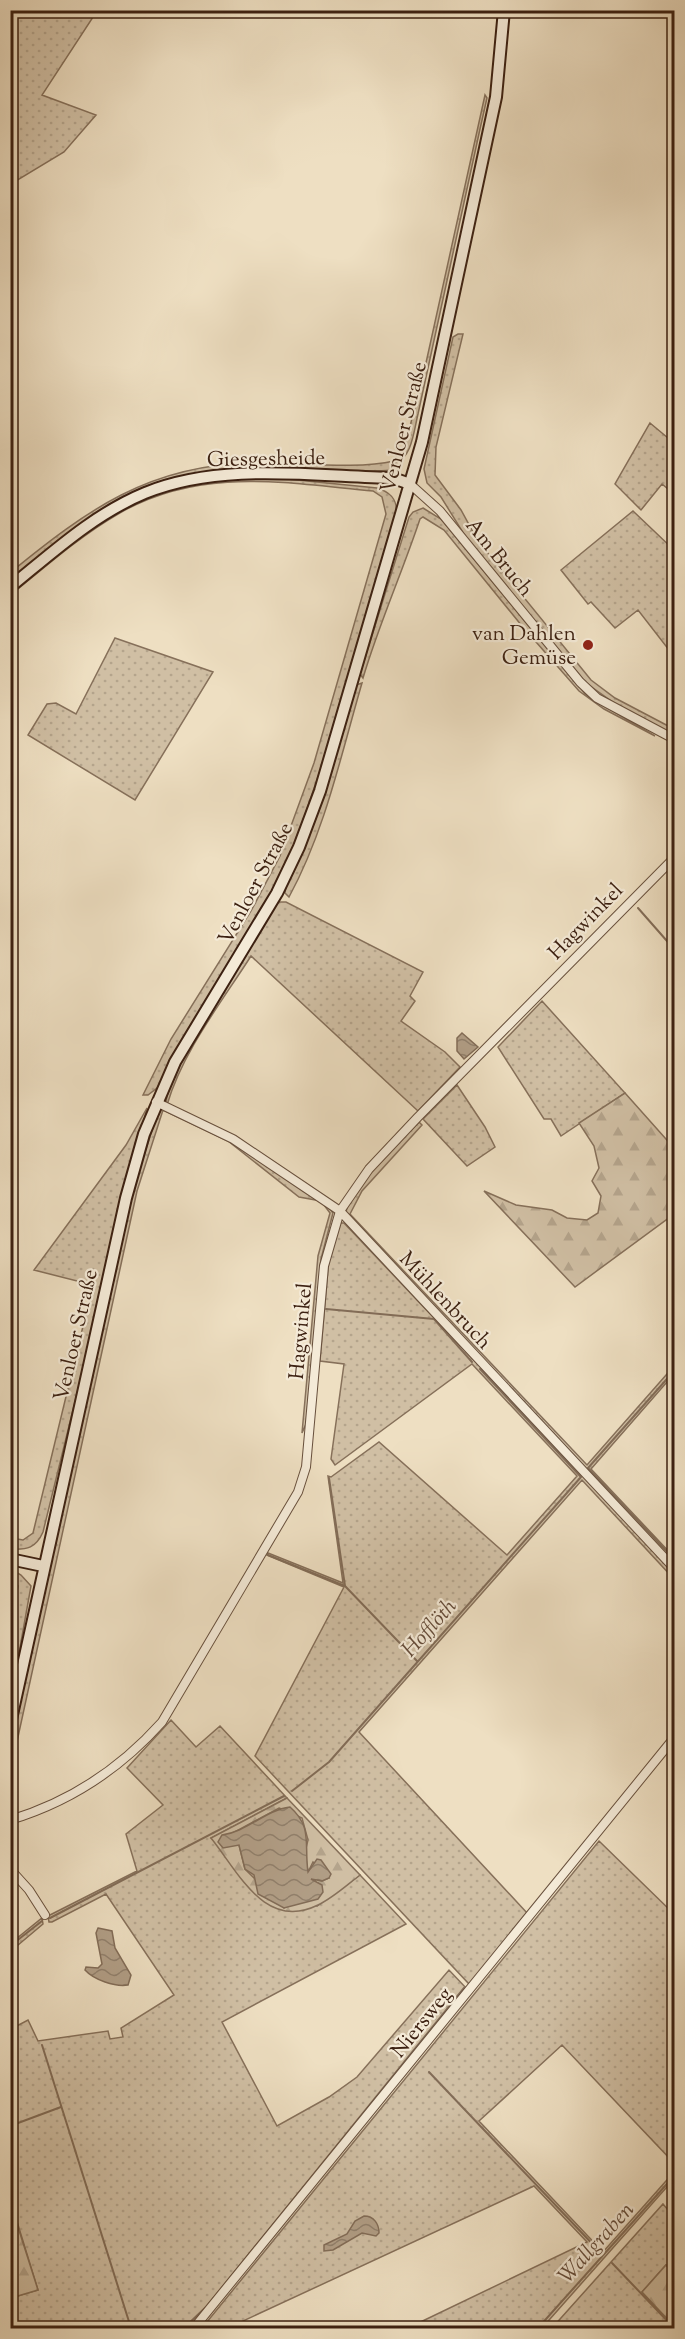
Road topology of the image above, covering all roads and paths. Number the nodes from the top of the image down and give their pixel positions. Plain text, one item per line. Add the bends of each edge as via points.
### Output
1 (504, 10) edge
2 (410, 484) junction
3 (10, 587) edge
4 (675, 739) edge
5 (675, 858) edge
6 (156, 1102) junction
7 (340, 1211) junction
8 (10, 1559) edge
9 (43, 1566) junction
10 (675, 1568) edge
11 (10, 1724) edge
12 (675, 1738) edge
13 (10, 1820) edge
14 (10, 1869) edge
15 (45, 1915) dead end
16 (194, 2328) edge

1 - 2 main road, Venloer Straße via 496,97
2 - 3 main road, Giesgesheide via 393,478 236,475 171,485 116,508
2 - 4 street, Am Bruch via 440,511 580,682 597,698
2 - 6 main road, Venloer Straße via 320,792 299,847 263,917 189,1036
5 - 7 street, Hagwinkel via 418,1117 369,1169
6 - 7 street, Mühlenbruch via 233,1139
6 - 9 main road, Venloer Straße via 126,1198
7 - 10 street, Mühlenbruch
7 - 13 street, Hagwinkel via 324,1266 306,1467 298,1492 162,1722 103,1777 65,1799
8 - 9 main road
9 - 11 main road, Venloer Straße
12 - 16 street, Niersweg
14 - 15 street

